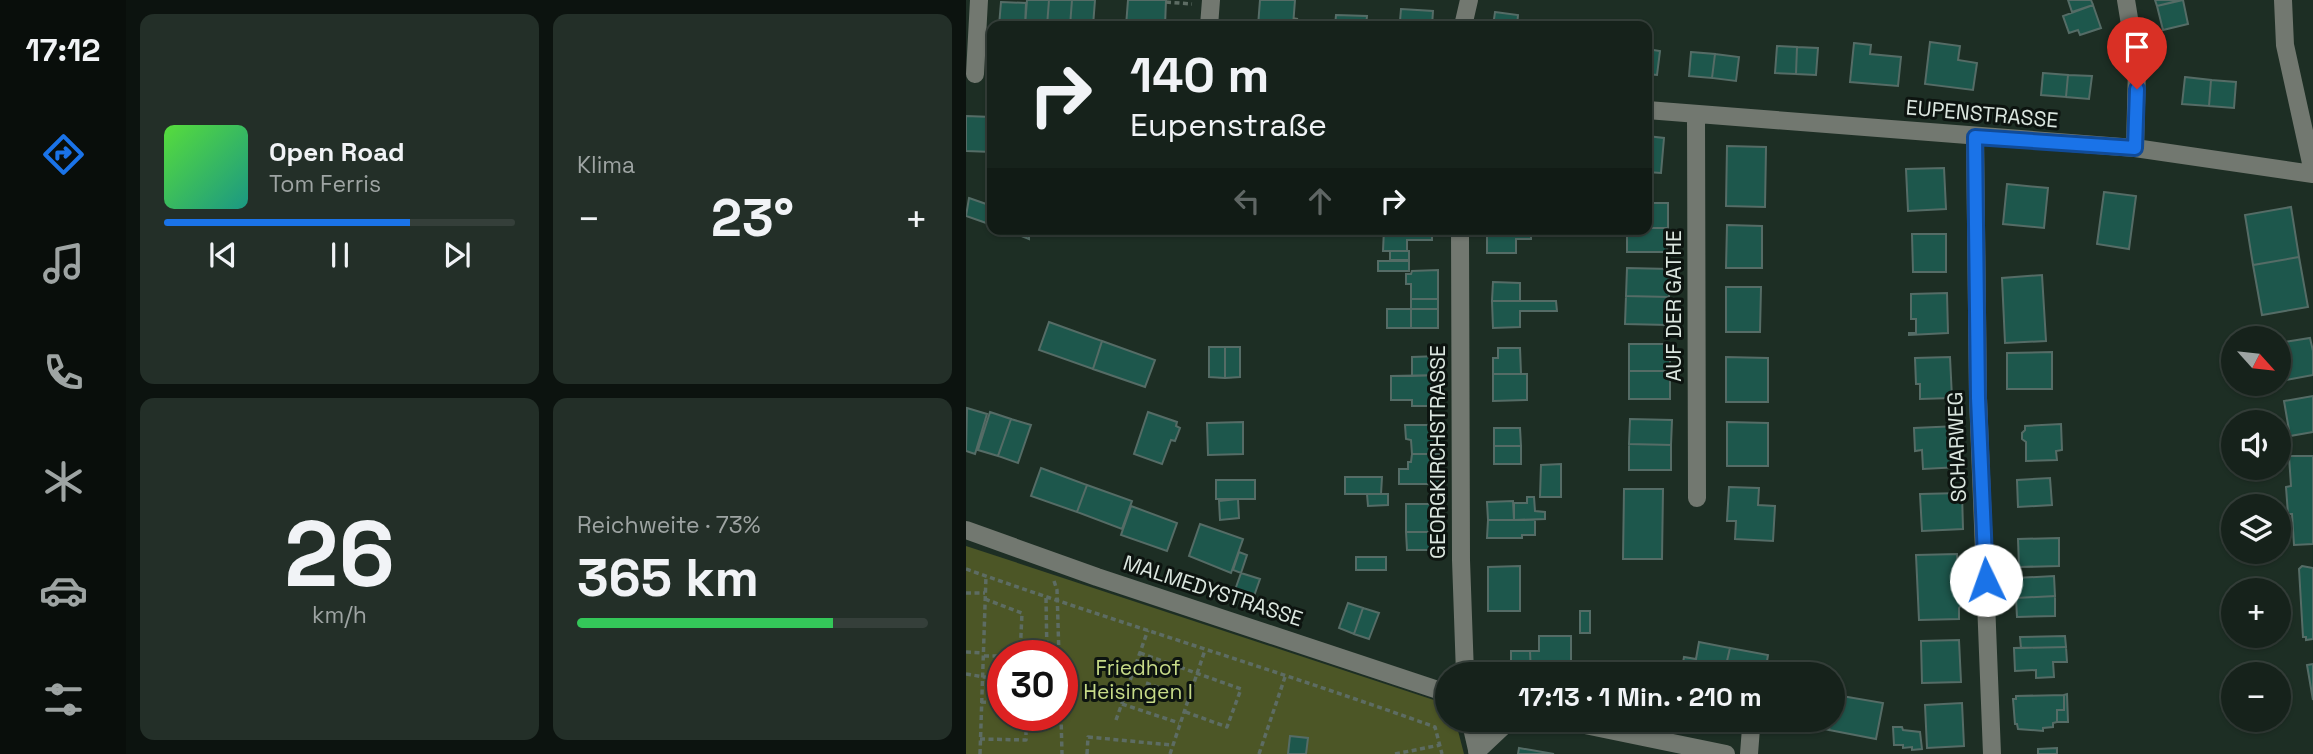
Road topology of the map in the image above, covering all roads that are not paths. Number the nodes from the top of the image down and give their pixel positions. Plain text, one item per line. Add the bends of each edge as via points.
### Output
1 (979, 0) edge
2 (1469, 0) edge
3 (2126, 0) edge
4 (2283, 0) edge
5 (1211, 2) edge
6 (1209, 21) edge
7 (1464, 21) edge
8 (978, 74) edge
9 (1652, 111) edge
10 (1696, 115) junction
11 (1975, 137) junction
12 (2135, 148) junction
13 (2313, 173) edge
14 (1460, 235) edge
15 (1697, 498) dead end
16 (966, 530) edge
17 (1465, 662) edge
18 (1435, 688) edge
19 (1473, 732) edge
20 (1498, 732) edge
21 (1619, 732) edge
22 (1751, 732) edge
23 (1478, 752) edge
24 (1726, 754) edge
25 (1749, 754) edge
26 (1992, 754) edge

1 - 8 street
2 - 7 street
3 - 12 street via 2137,68
4 - 13 street via 2285,45
5 - 6 street
9 - 10 street, EUPENSTRASSE
10 - 11 street, EUPENSTRASSE
10 - 15 street, AUF DER GATHE
11 - 12 street, EUPENSTRASSE
11 - 26 street, SCHARWEG via 1978,398
12 - 13 street, EUPENSTRASSE
14 - 17 street, GEORGKIRCHSTRASSE
16 - 18 street, MALMEDYSTRASSE
19 - 23 street
20 - 23 street
21 - 24 street
22 - 25 street

